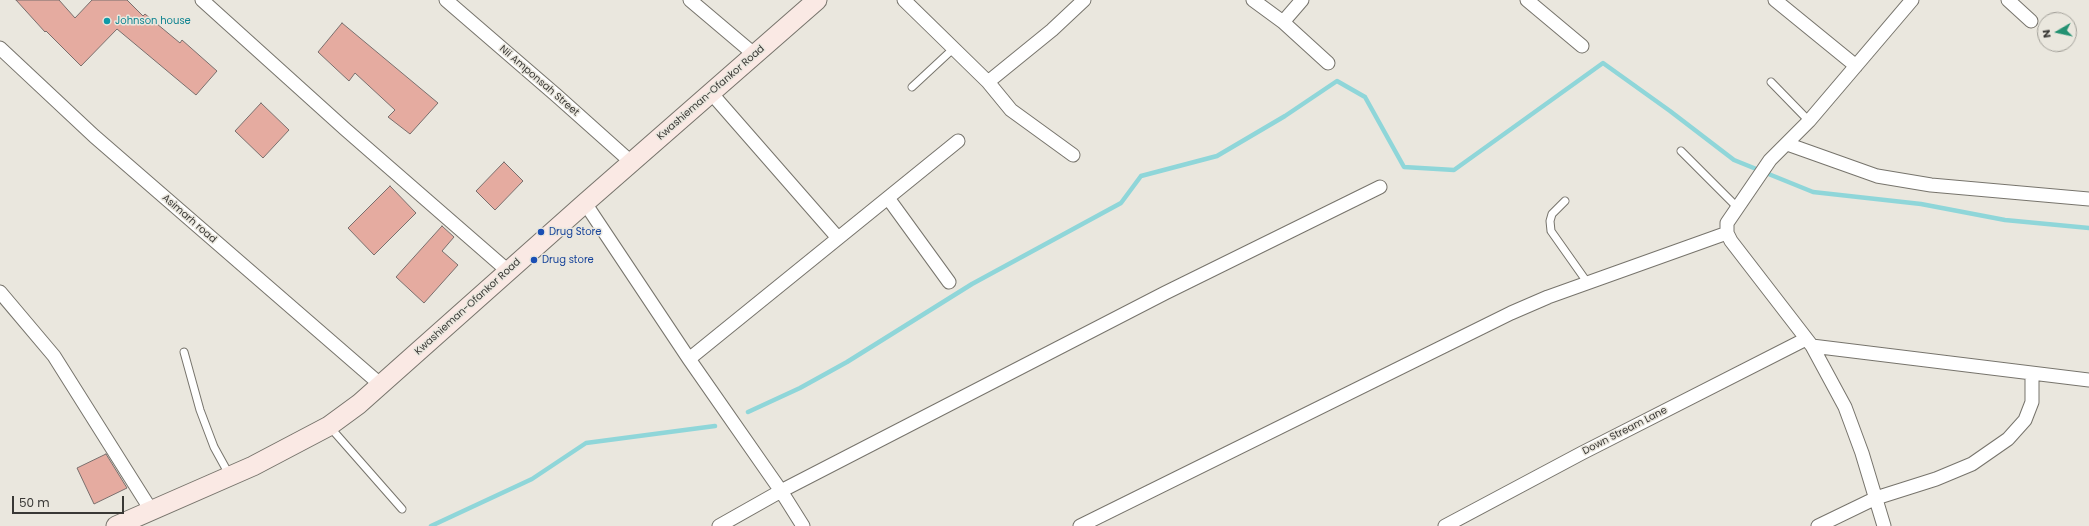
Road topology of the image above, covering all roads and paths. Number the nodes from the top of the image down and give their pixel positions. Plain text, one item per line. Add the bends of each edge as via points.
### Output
1 (202, 0) edge
2 (446, 0) edge
3 (690, 0) edge
4 (817, 0) edge
5 (904, 0) edge
6 (1084, 0) edge
7 (1253, 0) edge
8 (1302, 0) edge
9 (1527, 0) edge
10 (1775, 0) edge
11 (1912, 0) edge
12 (2008, 0) edge
13 (2031, 20) dead end
14 (1283, 22) junction
15 (1582, 46) dead end
16 (0, 48) edge
17 (954, 48) junction
18 (755, 55) junction
19 (1328, 63) dead end
20 (1856, 66) junction
21 (988, 82) junction
22 (1771, 82) dead end
23 (912, 87) dead end
24 (712, 94) junction
25 (1809, 121) junction
26 (958, 142) dead end
27 (1787, 144) junction
28 (1681, 151) dead end
29 (1073, 155) dead end
30 (631, 162) junction
31 (1380, 187) dead end
32 (888, 198) junction
33 (2089, 199) edge
34 (1565, 201) dead end
35 (585, 203) junction
36 (1738, 208) junction
37 (1726, 232) junction
38 (838, 238) junction
39 (508, 271) junction
40 (949, 282) dead end
41 (1587, 282) junction
42 (0, 292) edge
43 (1809, 342) junction
44 (184, 352) dead end
45 (689, 359) junction
46 (2032, 373) junction
47 (2089, 380) edge
48 (381, 385) junction
49 (329, 426) junction
50 (230, 476) junction
51 (781, 491) junction
52 (1876, 498) junction
53 (402, 509) dead end
54 (152, 510) junction
55 (116, 526) edge
56 (719, 526) edge
57 (803, 526) edge
58 (1080, 526) edge
59 (1444, 526) edge
60 (1818, 526) edge
61 (1884, 526) edge

1 - 39 street
2 - 30 street, Nii Amponsah Street
3 - 18 street
4 - 18 main road, Kwashieman-Ofankor Road
5 - 17 street
6 - 21 street via 1052,30
7 - 14 street
8 - 14 street
9 - 15 street
10 - 20 street
11 - 20 street
12 - 13 street
14 - 19 street
16 - 48 street, Asimarh road via 94,136
17 - 21 street
17 - 23 lane
18 - 24 main road, Kwashieman-Ofankor Road
20 - 25 street
21 - 29 street via 1011,110
22 - 25 lane
24 - 30 main road, Kwashieman-Ofankor Road
24 - 38 street
25 - 27 street
26 - 32 street
27 - 33 street via 1877,176 1931,185
27 - 36 street via 1770,160
28 - 36 lane
30 - 35 main road, Kwashieman-Ofankor Road
31 - 51 street via 1165,293
32 - 38 street
32 - 40 street
34 - 41 lane via 1552,214 1551,231
35 - 39 main road, Kwashieman-Ofankor Road
35 - 45 street
36 - 37 street via 1727,223
37 - 41 street
37 - 43 street
38 - 45 street
39 - 48 main road, Kwashieman-Ofankor Road
41 - 58 street via 1511,313
42 - 54 street via 54,356
43 - 46 street
43 - 52 street via 1845,407
43 - 59 street, Down Stream Lane via 1582,453
44 - 50 lane via 200,410 214,447
45 - 51 street
46 - 47 street
46 - 52 street via 2032,402 2025,420 2008,439 1972,464 1936,479
48 - 49 main road, Kwashieman-Ofankor Road
49 - 50 main road, Kwashieman-Ofankor Road
49 - 53 lane
50 - 54 main road, Kwashieman-Ofankor Road
51 - 56 street
51 - 57 street
52 - 60 street
52 - 61 street
54 - 55 main road, Kwashieman-Ofankor Road

